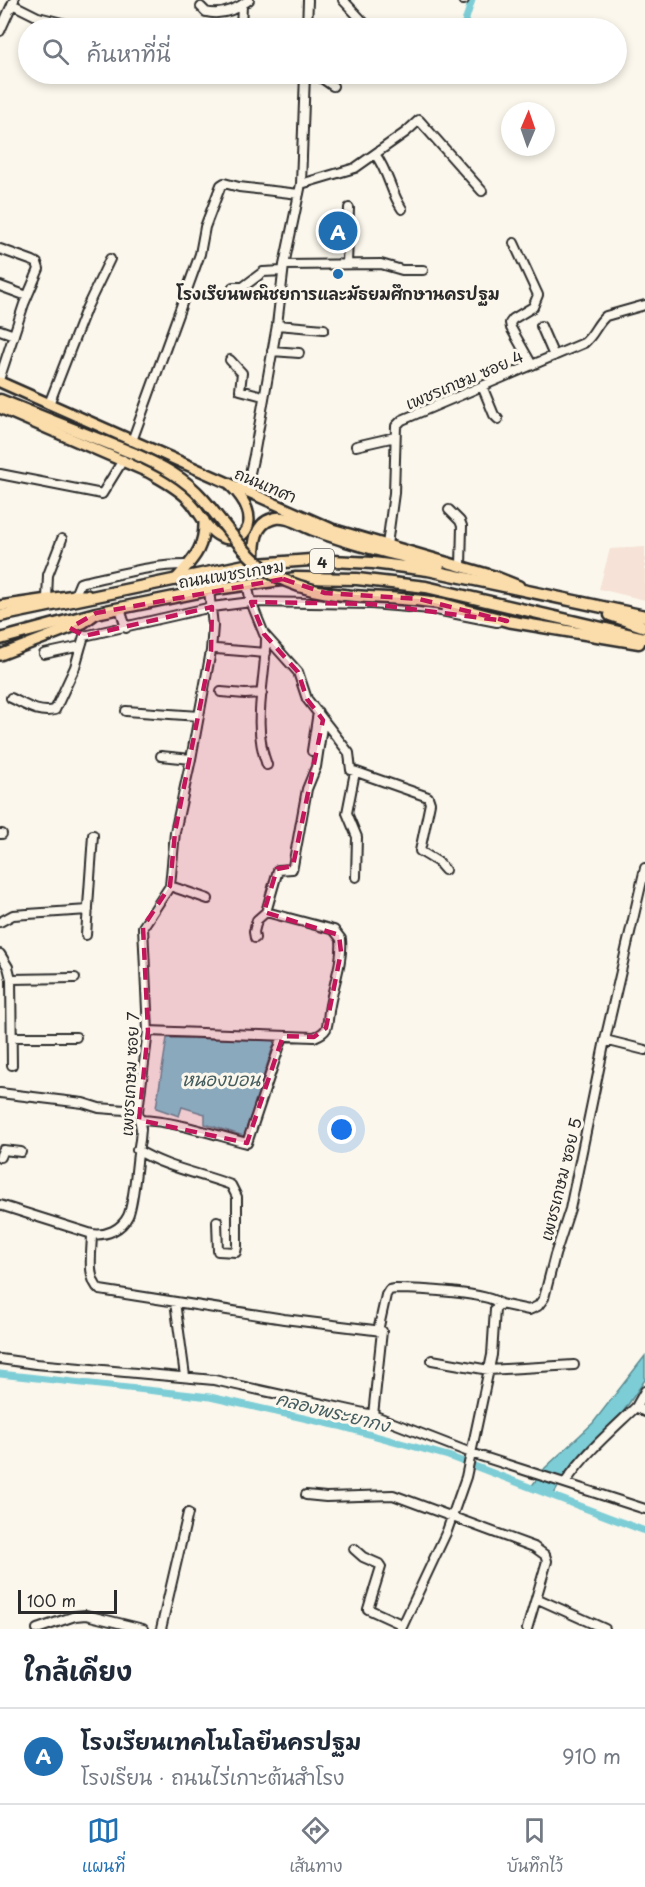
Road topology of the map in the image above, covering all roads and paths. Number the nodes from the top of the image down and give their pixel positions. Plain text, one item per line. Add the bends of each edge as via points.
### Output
1 (308, 0) edge
2 (343, 0) edge
3 (13, 2) edge
4 (245, 3) edge
5 (201, 7) dead end
6 (42, 18) edge
7 (243, 18) edge
8 (307, 18) edge
9 (360, 18) edge
10 (0, 31) edge
11 (305, 84) edge
12 (330, 84) edge
13 (333, 86) dead end
14 (375, 154) junction
15 (301, 184) junction
16 (482, 191) dead end
17 (299, 194) junction
18 (349, 208) dead end
19 (402, 209) dead end
20 (514, 243) dead end
21 (0, 249) edge
22 (110, 259) dead end
23 (347, 264) junction
24 (283, 268) junction
25 (423, 270) dead end
26 (0, 286) edge
27 (233, 287) dead end
28 (27, 296) junction
29 (645, 305) edge
30 (277, 325) junction
31 (541, 326) dead end
32 (324, 329) dead end
33 (0, 330) edge
34 (14, 335) junction
35 (272, 351) junction
36 (299, 353) dead end
37 (554, 356) junction
38 (230, 360) dead end
39 (532, 365) junction
40 (0, 377) edge
41 (0, 382) edge
42 (482, 386) junction
43 (264, 396) junction
44 (0, 400) edge
45 (49, 404) junction
46 (0, 408) edge
47 (498, 419) dead end
48 (395, 437) junction
49 (132, 441) junction
50 (356, 446) dead end
51 (123, 460) junction
52 (0, 474) edge
53 (230, 485) junction
54 (246, 491) junction
55 (449, 510) dead end
56 (204, 520) junction
57 (62, 539) dead end
58 (387, 545) junction
59 (254, 558) junction
60 (189, 565) junction
61 (461, 566) junction
62 (176, 579) junction
63 (483, 582) junction
64 (247, 584) junction
65 (209, 590) junction
66 (528, 592) junction
67 (75, 595) junction
68 (99, 596) junction
69 (558, 598) junction
70 (47, 599) junction
71 (251, 602) junction
72 (0, 606) edge
73 (212, 607) junction
74 (120, 608) junction
75 (96, 613) junction
76 (0, 616) edge
77 (645, 616) edge
78 (507, 621) junction
79 (126, 627) junction
80 (645, 627) edge
81 (70, 628) junction
82 (84, 636) junction
83 (266, 638) junction
84 (645, 638) edge
85 (0, 639) edge
86 (645, 644) edge
87 (81, 646) junction
88 (216, 649) dead end
89 (266, 653) junction
90 (44, 654) dead end
91 (0, 655) edge
92 (221, 692) dead end
93 (262, 693) junction
94 (11, 698) dead end
95 (126, 711) dead end
96 (318, 712) junction
97 (199, 716) junction
98 (323, 720) junction
99 (312, 751) dead end
100 (162, 756) dead end
101 (191, 759) junction
102 (267, 765) dead end
103 (353, 771) junction
104 (93, 835) dead end
105 (645, 868) edge
106 (445, 870) dead end
107 (356, 877) dead end
108 (170, 886) junction
109 (208, 899) dead end
110 (88, 910) junction
111 (266, 912) junction
112 (0, 922) edge
113 (86, 935) dead end
114 (255, 938) dead end
115 (0, 954) edge
116 (75, 978) dead end
117 (11, 979) junction
118 (148, 1031) junction
119 (283, 1036) junction
120 (12, 1037) junction
121 (76, 1037) dead end
122 (605, 1040) junction
123 (645, 1050) edge
124 (12, 1065) dead end
125 (0, 1093) edge
126 (138, 1116) junction
127 (137, 1150) junction
128 (21, 1152) dead end
129 (0, 1157) edge
130 (0, 1204) edge
131 (217, 1221) dead end
132 (92, 1234) junction
133 (175, 1302) junction
134 (500, 1304) junction
135 (378, 1331) junction
136 (0, 1359) edge
137 (432, 1360) dead end
138 (574, 1365) dead end
139 (489, 1370) junction
140 (185, 1376) junction
141 (645, 1391) edge
142 (636, 1407) junction
143 (645, 1412) edge
144 (373, 1415) junction
145 (471, 1455) junction
146 (565, 1483) junction
147 (306, 1496) dead end
148 (645, 1509) edge
149 (188, 1513) dead end
150 (452, 1516) junction
151 (354, 1549) dead end
152 (537, 1598) junction
153 (402, 1627) edge
154 (37, 1629) edge
155 (142, 1629) edge
156 (161, 1629) edge
157 (527, 1629) edge
158 (605, 1629) edge

1 - 8 street
2 - 9 street
3 - 6 street
3 - 10 street
4 - 5 street via 211,13
4 - 7 street
11 - 15 street
12 - 13 street
14 - 15 street via 355,168
14 - 16 street via 419,120
14 - 19 street via 385,167
15 - 17 street
17 - 24 street
17 - 49 street via 221,185
18 - 23 street
20 - 39 street via 538,295 534,308 510,323
21 - 28 street via 37,263 39,269
22 - 45 street
23 - 24 street
23 - 25 street
24 - 27 street via 263,272 243,287
24 - 30 street
26 - 28 street
28 - 34 street
29 - 37 street, เพชรเกษม ซอย 4 via 606,316 592,337
30 - 32 street
30 - 35 street
31 - 37 street
33 - 34 street
34 - 40 street
35 - 36 street
35 - 43 street
37 - 39 street, เพชรเกษม ซอย 4
38 - 43 street via 242,373 240,390
39 - 42 street, เพชรเกษม ซอย 4
41 - 45 main road, ถนนเทศา
42 - 47 street
42 - 48 street, เพชรเกษม ซอย 4 via 402,420 396,426
43 - 54 street
44 - 59 highway, bridge via 168,470 202,497
45 - 49 main road, ถนนเทศา
46 - 51 main road
48 - 50 street
48 - 58 street via 394,494
49 - 53 main road, ถนนเทศา
51 - 52 street via 102,494
51 - 56 main road via 171,485 189,499
53 - 54 main road, ถนนเทศา
53 - 56 main road via 243,500 250,520 243,535 220,536
54 - 58 main road, ถนนเทศา via 332,529
55 - 61 street via 462,526
56 - 60 main road via 201,546
57 - 70 street via 48,575
58 - 61 main road, ถนนเทศา
59 - 63 highway via 254,541 262,524 280,517 343,541 440,566
59 - 78 highway, bridge via 274,575 305,589 443,604
60 - 62 main road
60 - 67 street via 174,564 83,582
61 - 66 main road, ถนนเทศา
62 - 63 highway, ถนนเพชรเกษม / 4 via 245,565 311,560 384,564
62 - 68 highway, ถนนเพชรเกษม / 4
63 - 66 highway, ถนนเพชรเกษม / 4
64 - 65 highway, ถนนเพชรเกษม / 4
64 - 71 street
64 - 84 highway, ถนนเพชรเกษม / 4 via 296,578 357,579 426,587
65 - 73 street, เพชรเกษม ซอย 7
65 - 74 highway, ถนนเพชรเกษม / 4
66 - 69 highway, ถนนเพชรเกษม / 4
67 - 68 main road, 4
67 - 70 main road, 4
68 - 76 highway, ถนนเพชรเกษม / 4
69 - 77 highway, ถนนเพชรเกษม / 4
69 - 80 highway
70 - 72 main road, 4
71 - 73 street
71 - 78 street via 371,604
71 - 83 street
73 - 79 street
73 - 97 street, เพชรเกษม ซอย 7 via 211,651
74 - 75 highway, ถนนเพชรเกษม / 4
74 - 79 street
75 - 81 main road, 4
75 - 85 highway, ถนนเพชรเกษม / 4
78 - 86 highway
79 - 82 street
81 - 82 street
81 - 91 main road, 4
82 - 87 street
83 - 89 street
83 - 96 street via 298,672 307,699
87 - 90 street
87 - 94 street via 55,710 35,710
88 - 89 street
89 - 93 street
92 - 93 street
93 - 102 street via 259,721
95 - 97 street
96 - 98 street
96 - 99 street
97 - 101 street, เพชรเกษม ซอย 7
98 - 103 street via 349,753
98 - 111 street via 293,866 278,870
100 - 101 street
101 - 108 street, เพชรเกษม ซอย 7 via 175,832
103 - 106 street via 428,797 420,851
103 - 107 street via 347,813 357,837
104 - 110 street
105 - 122 street, เพชรเกษม ซอย 5
108 - 109 street
108 - 118 street, เพชรเกษม ซอย 7 via 143,927
110 - 112 street via 13,915
110 - 113 street
111 - 114 street via 257,920
111 - 119 street via 330,929 341,939 324,1032 314,1037
115 - 117 street
116 - 117 street
117 - 120 street
118 - 119 street
118 - 126 street, เพชรเกษม ซอย 7
119 - 126 street via 247,1143
120 - 121 street
120 - 124 street
122 - 123 street
122 - 134 street, เพชรเกษม ซอย 5 via 575,1187 544,1298 529,1310
125 - 126 street via 83,1103
126 - 127 street, เพชรเกษม ซอย 7 via 141,1130
127 - 131 street via 156,1162 231,1185 237,1197 236,1252 218,1251
127 - 132 street, เพชรเกษม ซอย 7 via 128,1216 111,1232
128 - 129 street via 3,1150
130 - 132 street
132 - 133 street via 95,1286
133 - 135 street
133 - 140 street
134 - 135 street via 469,1295 388,1290
134 - 139 street via 493,1316
135 - 144 street via 382,1331
136 - 140 street
137 - 139 street
138 - 139 street
139 - 145 street
140 - 144 street
141 - 142 street
142 - 143 street
142 - 146 street via 586,1455
144 - 145 street
145 - 146 street
145 - 150 street
146 - 148 street
147 - 150 street via 393,1495
149 - 156 street
150 - 152 street via 534,1547 545,1555 547,1561
150 - 153 street
151 - 153 street via 381,1567 368,1610
152 - 157 street
152 - 158 street
154 - 155 street via 86,1615

